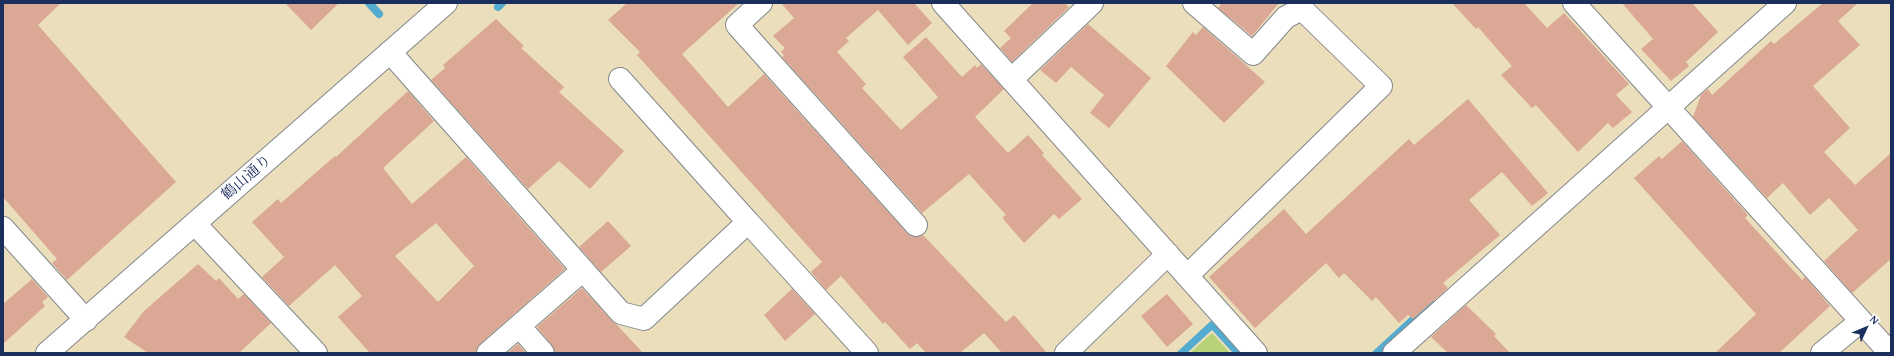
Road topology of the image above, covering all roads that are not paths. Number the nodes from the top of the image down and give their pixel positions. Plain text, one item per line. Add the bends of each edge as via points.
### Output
1 (446, 3) edge
2 (761, 3) edge
3 (943, 3) edge
4 (1092, 3) edge
5 (1194, 3) edge
6 (1574, 3) edge
7 (1785, 3) edge
8 (390, 52) junction
9 (620, 79) dead end
10 (1012, 79) junction
11 (1669, 108) junction
12 (748, 222) junction
13 (195, 224) junction
14 (916, 225) dead end
15 (3, 228) edge
16 (1168, 254) junction
17 (583, 270) junction
18 (1187, 276) junction
19 (86, 320) junction
20 (1861, 321) junction
21 (520, 326) junction
22 (47, 353) edge
23 (316, 353) edge
24 (488, 353) edge
25 (543, 353) edge
26 (867, 353) edge
27 (1066, 353) edge
28 (1256, 353) edge
29 (1394, 353) edge
30 (1822, 353) edge
31 (1890, 353) edge

1 - 8 street, 鶴山通り
2 - 14 street via 737,25
3 - 10 street
4 - 10 street
5 - 18 street via 1252,54 1286,17 1302,9 1381,86
6 - 11 street
7 - 11 street
8 - 13 street, 鶴山通り
8 - 17 street
9 - 12 street
10 - 16 street
11 - 20 street
11 - 29 street
12 - 17 street via 644,319 621,313
12 - 26 street
13 - 19 street, 鶴山通り
13 - 23 street
15 - 19 street
16 - 18 street
16 - 27 street
17 - 21 street
18 - 28 street
19 - 22 street, 鶴山通り
20 - 30 street
20 - 31 street
21 - 24 street
21 - 25 street

